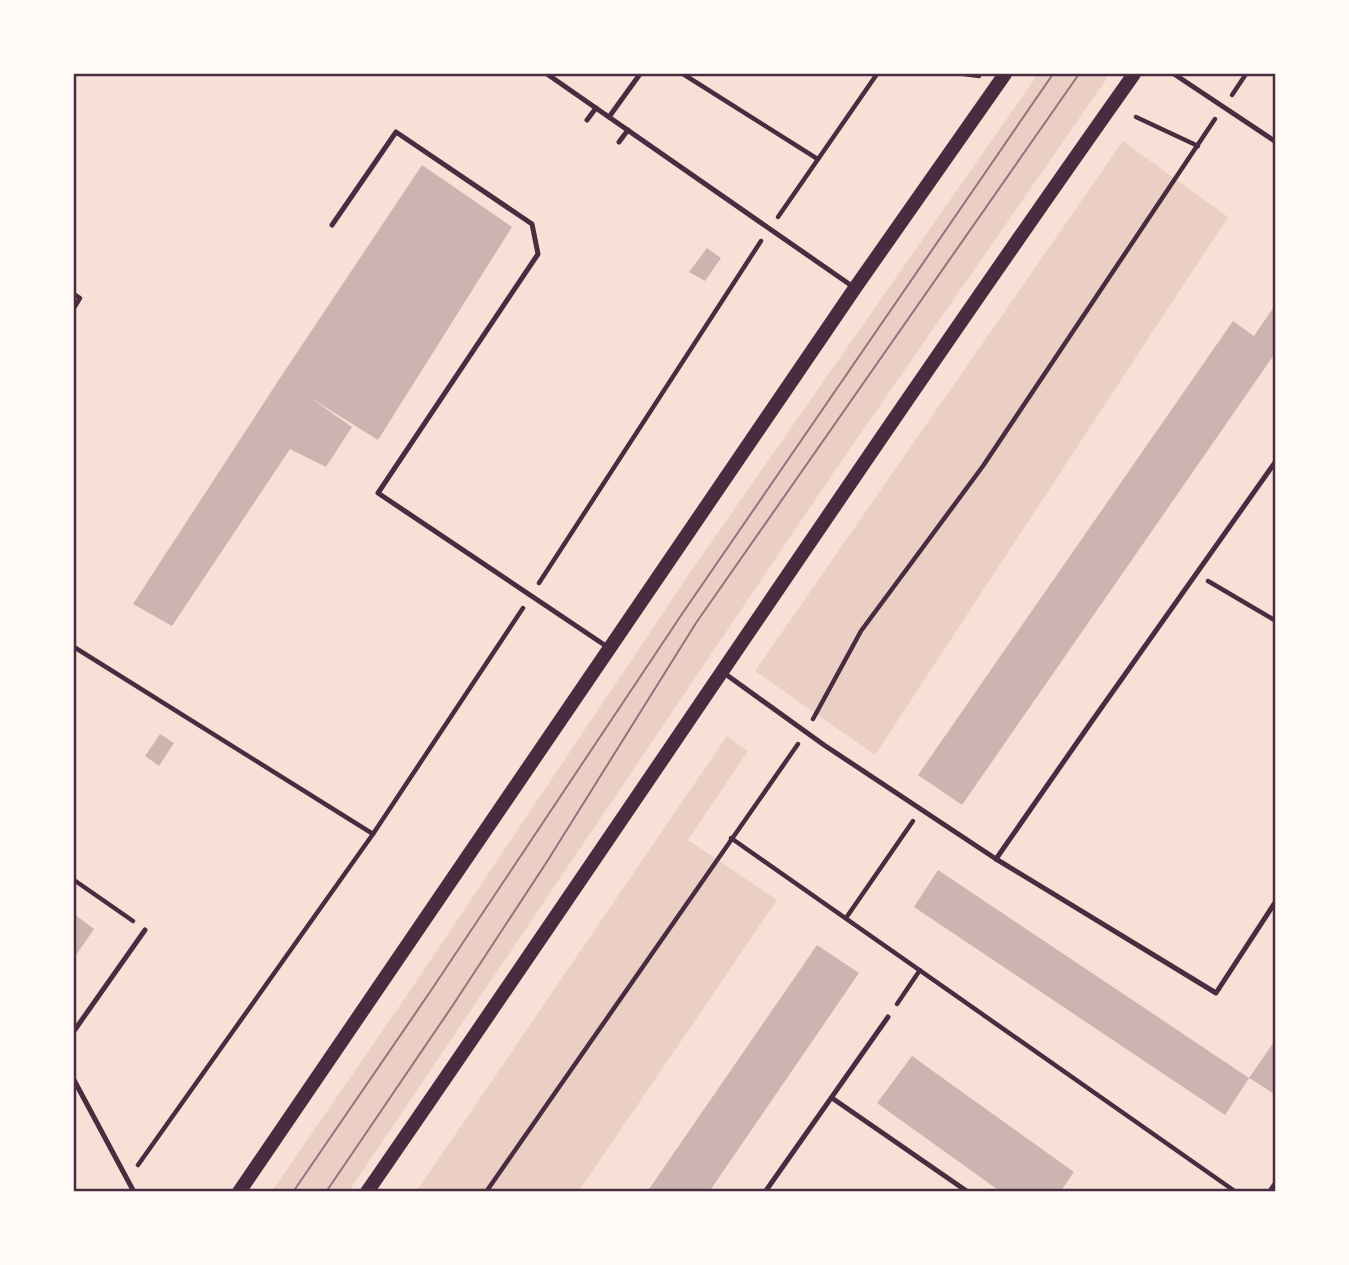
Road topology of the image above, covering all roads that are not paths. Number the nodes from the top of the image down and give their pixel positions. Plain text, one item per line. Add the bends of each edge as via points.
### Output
1 (547, 74) edge
2 (640, 74) edge
3 (1005, 74) edge
4 (1134, 74) edge
5 (1174, 74) edge
6 (596, 108) junction
7 (609, 117) junction
8 (587, 120) dead end
9 (628, 130) junction
10 (619, 142) dead end
11 (1276, 142) edge
12 (332, 225) dead end
13 (855, 288) junction
14 (1276, 461) edge
15 (611, 649) junction
16 (722, 671) junction
17 (996, 859) junction
18 (1276, 901) edge
19 (145, 930) road end
20 (888, 1017) road end
21 (74, 1031) edge
22 (74, 1080) edge
23 (832, 1098) junction
24 (134, 1192) edge
25 (239, 1192) edge
26 (368, 1192) edge
27 (765, 1192) edge
28 (968, 1192) edge

1 - 6 lane
2 - 7 lane
3 - 13 main road
4 - 16 main road
5 - 11 lane
6 - 7 lane
6 - 8 lane
7 - 9 lane
9 - 10 lane
9 - 13 lane
12 - 15 lane via 396,132 532,224 538,254 379,493
13 - 15 main road
14 - 17 lane
15 - 25 main road
16 - 17 lane
16 - 26 main road
17 - 18 lane via 1216,993
19 - 21 lane
20 - 23 lane
22 - 24 lane
23 - 27 lane
23 - 28 lane

